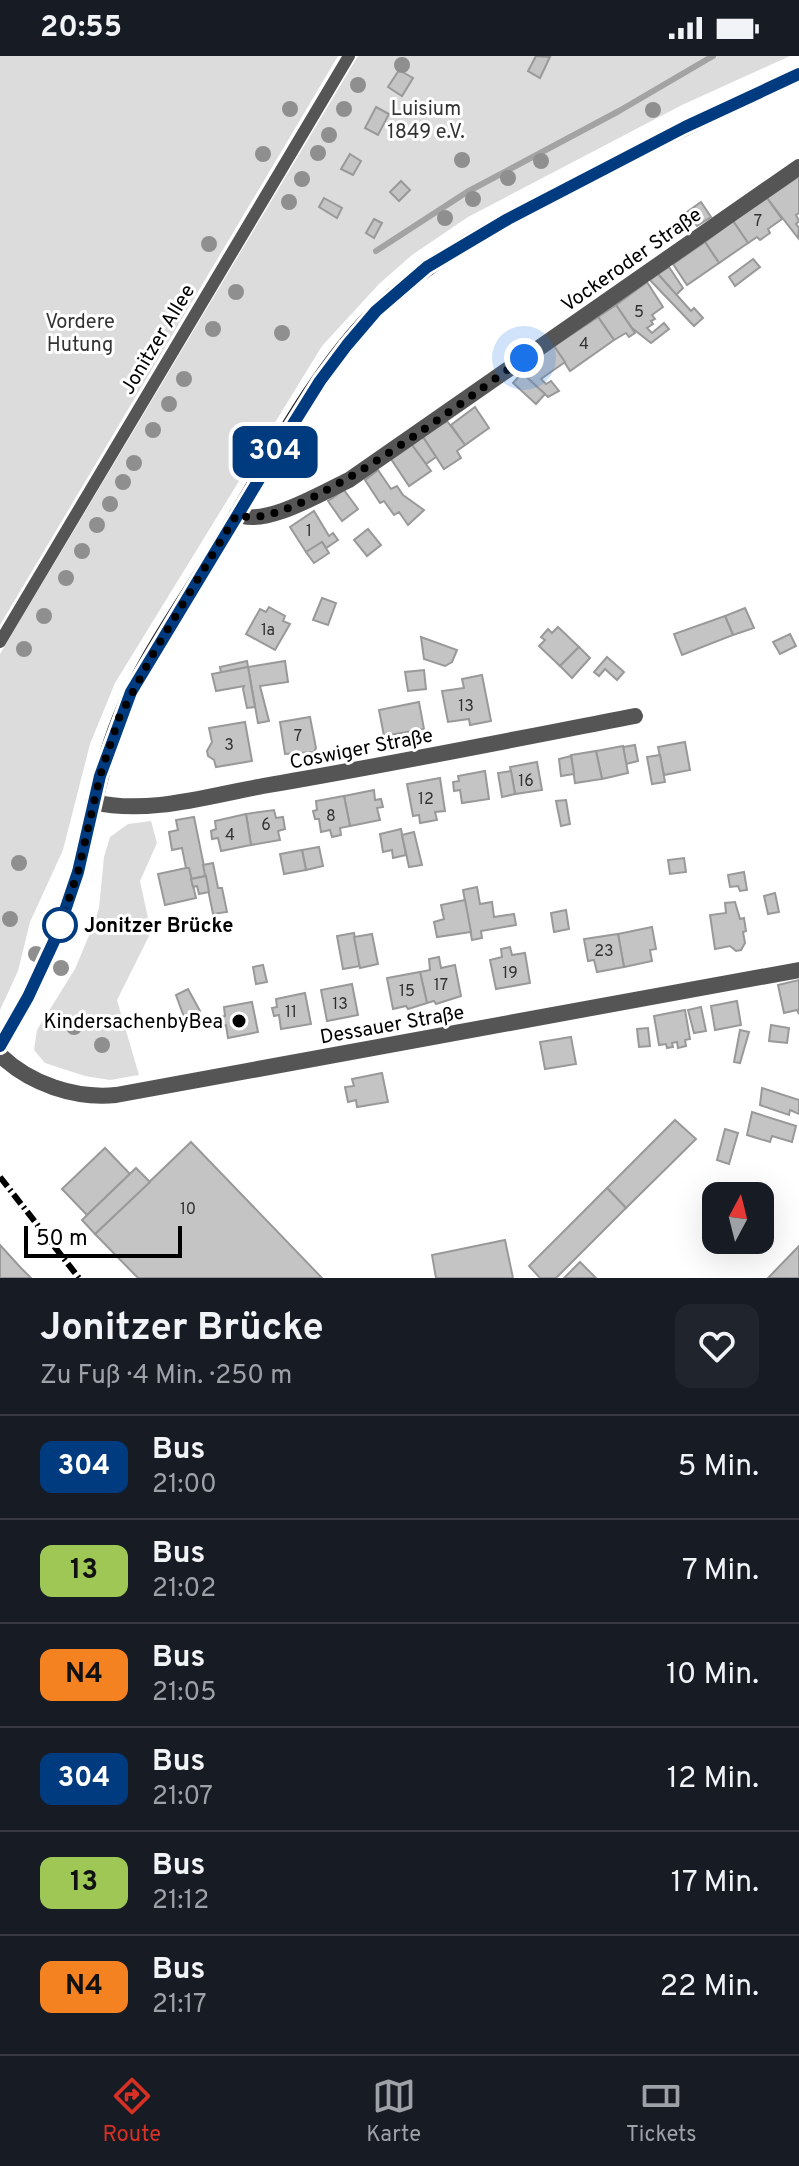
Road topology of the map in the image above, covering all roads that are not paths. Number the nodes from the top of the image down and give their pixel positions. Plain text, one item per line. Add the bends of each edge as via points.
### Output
1 (349, 56) edge
2 (799, 74) edge
3 (799, 167) edge
4 (237, 514) junction
5 (0, 642) edge
6 (635, 716) dead end
7 (93, 802) junction
8 (799, 970) edge
9 (0, 1046) edge
10 (0, 1055) edge

1 - 5 lane, Jonitzer Allee
2 - 4 main road via 671,134 427,267 376,311 329,369
3 - 4 street, Vockeroder Straße via 349,480 256,519
4 - 7 main road via 131,692
6 - 7 street, Coswiger Straße via 143,807
7 - 9 main road via 78,872 50,952
8 - 10 street, Dessauer Straße via 116,1095 96,1097 47,1084

